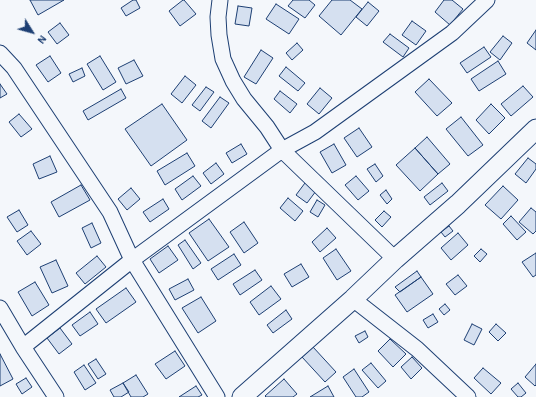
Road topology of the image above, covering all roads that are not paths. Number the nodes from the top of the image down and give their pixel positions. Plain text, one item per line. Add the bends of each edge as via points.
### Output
1 (220, 0) edge
2 (487, 0) edge
3 (0, 53) edge
4 (536, 129) edge
5 (282, 150) junction
6 (395, 259) junction
7 (132, 260) junction
8 (354, 299) junction
9 (0, 308) edge
10 (23, 347) junction
11 (56, 397) edge
12 (217, 397) edge
13 (242, 397) edge
14 (468, 397) edge

1 - 5 street via 218,17 223,59 244,99 268,127
2 - 5 street via 452,33 314,132
3 - 7 street via 14,68 110,212
4 - 6 main road via 458,204
5 - 6 street
5 - 7 street
6 - 8 main road
7 - 10 street
7 - 12 street
8 - 13 main road
8 - 14 street via 417,349
9 - 10 street
10 - 11 street

